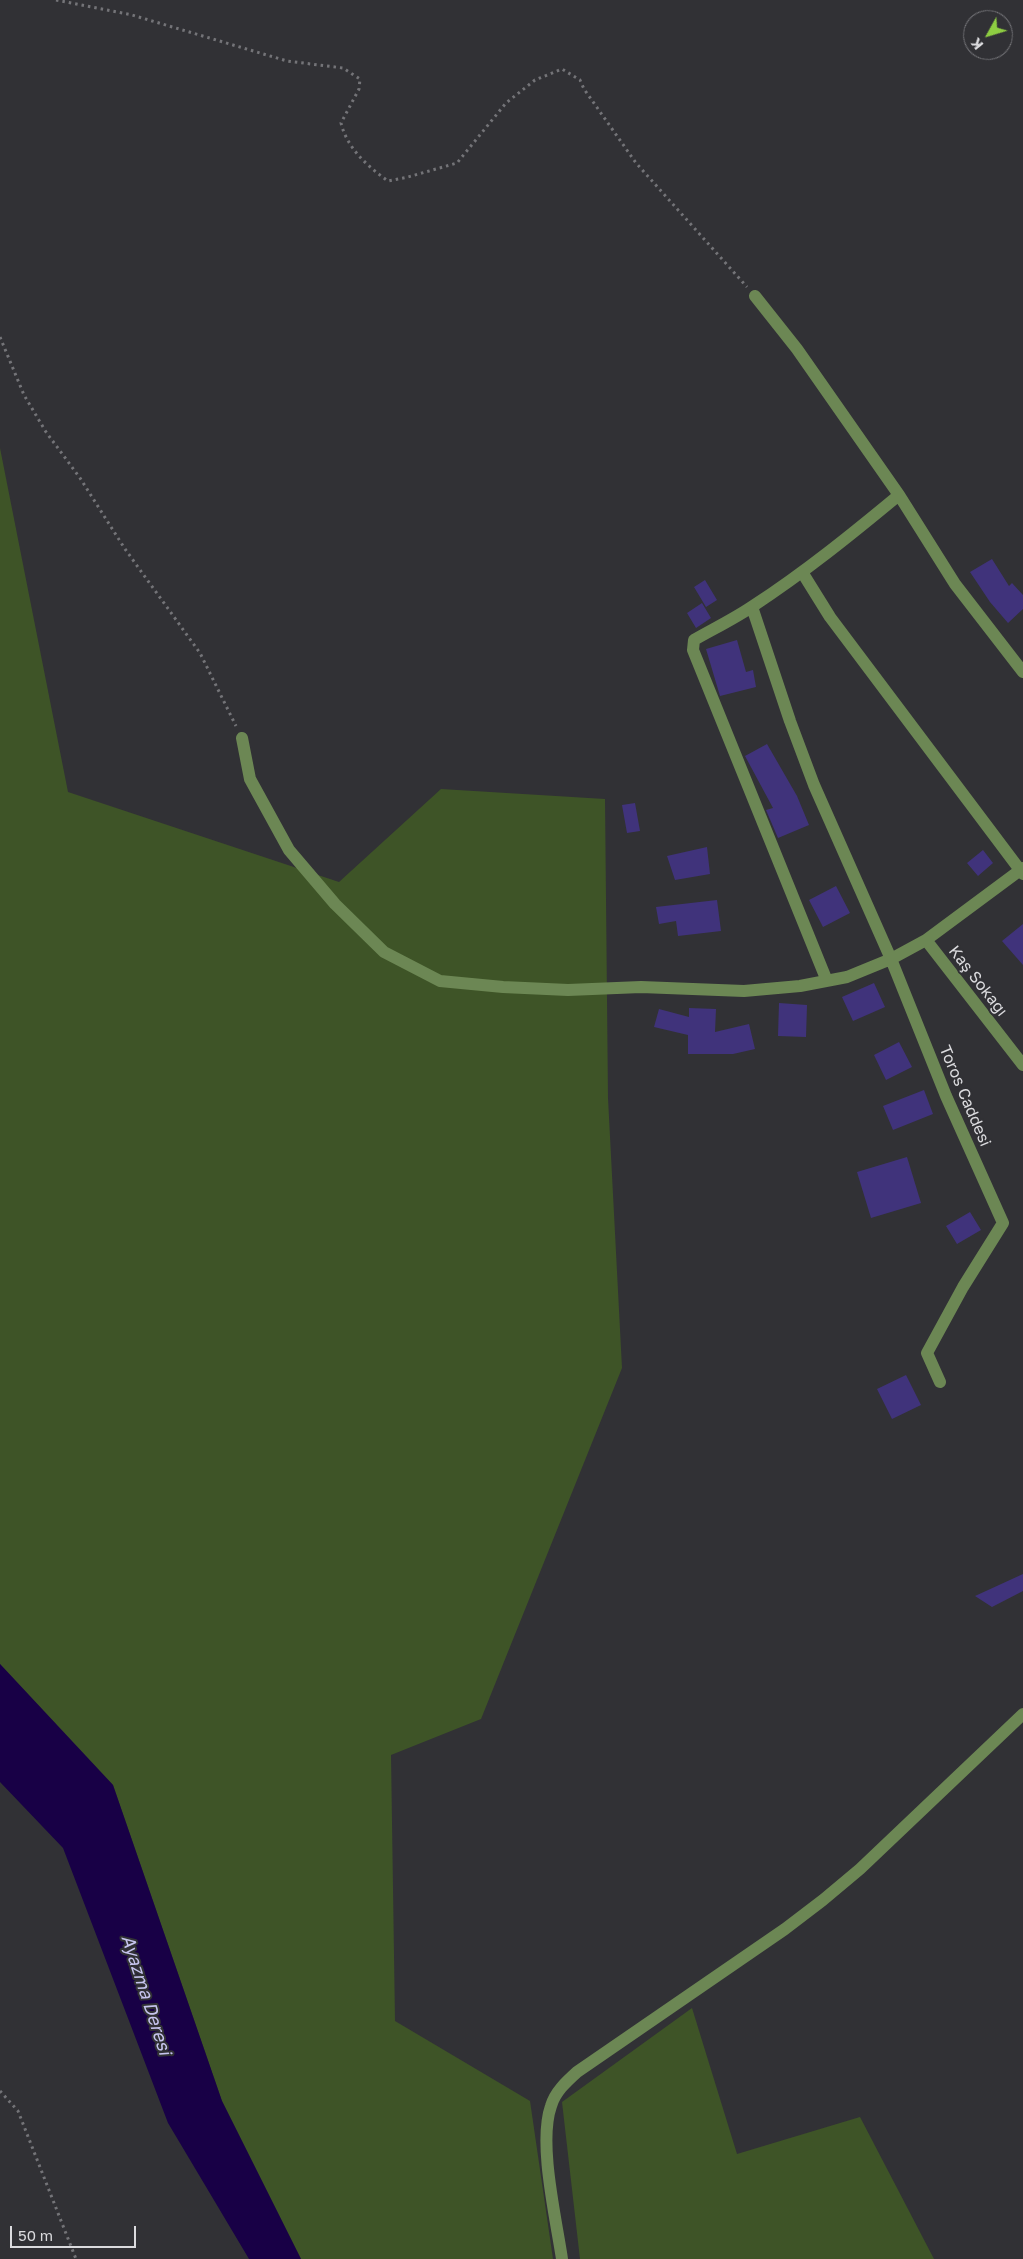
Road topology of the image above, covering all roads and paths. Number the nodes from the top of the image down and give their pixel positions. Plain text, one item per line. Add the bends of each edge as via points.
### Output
1 (56, 0) edge
2 (755, 296) joint
3 (0, 336) edge
4 (899, 495) junction
5 (802, 572) junction
6 (752, 607) junction
7 (1023, 649) edge
8 (1012, 658) junction
9 (1023, 672) edge
10 (242, 738) joint
11 (1022, 871) edge
12 (926, 940) junction
13 (892, 959) junction
14 (827, 981) junction
15 (1023, 1065) edge
16 (940, 1382) dead end
17 (1023, 1714) edge
18 (0, 2091) edge
19 (76, 2259) edge
20 (562, 2259) edge

1 - 2 path via 132,15 287,61 343,68 360,78 359,89 341,123 344,135 362,161 388,180 457,163 506,103 535,80 562,69 580,80 636,163
2 - 4 street via 797,349
3 - 10 path via 24,395 46,432 80,478 124,550 200,653
4 - 5 street
4 - 8 street via 955,584
5 - 6 street
5 - 11 street via 830,617
6 - 13 street via 811,776
6 - 14 street via 694,640 693,650
7 - 8 street
8 - 9 street
10 - 14 street via 250,779 289,850 335,904 384,952 440,981 568,990 641,987 744,991
11 - 12 street
12 - 13 street
12 - 15 street, Kaş Sokağı
13 - 14 street via 847,977
13 - 16 street, Toros Caddesi via 946,1096 1003,1223 927,1353
17 - 20 street via 823,1900 576,2072 561,2087 551,2104 546,2124 546,2146
18 - 19 path via 18,2111

